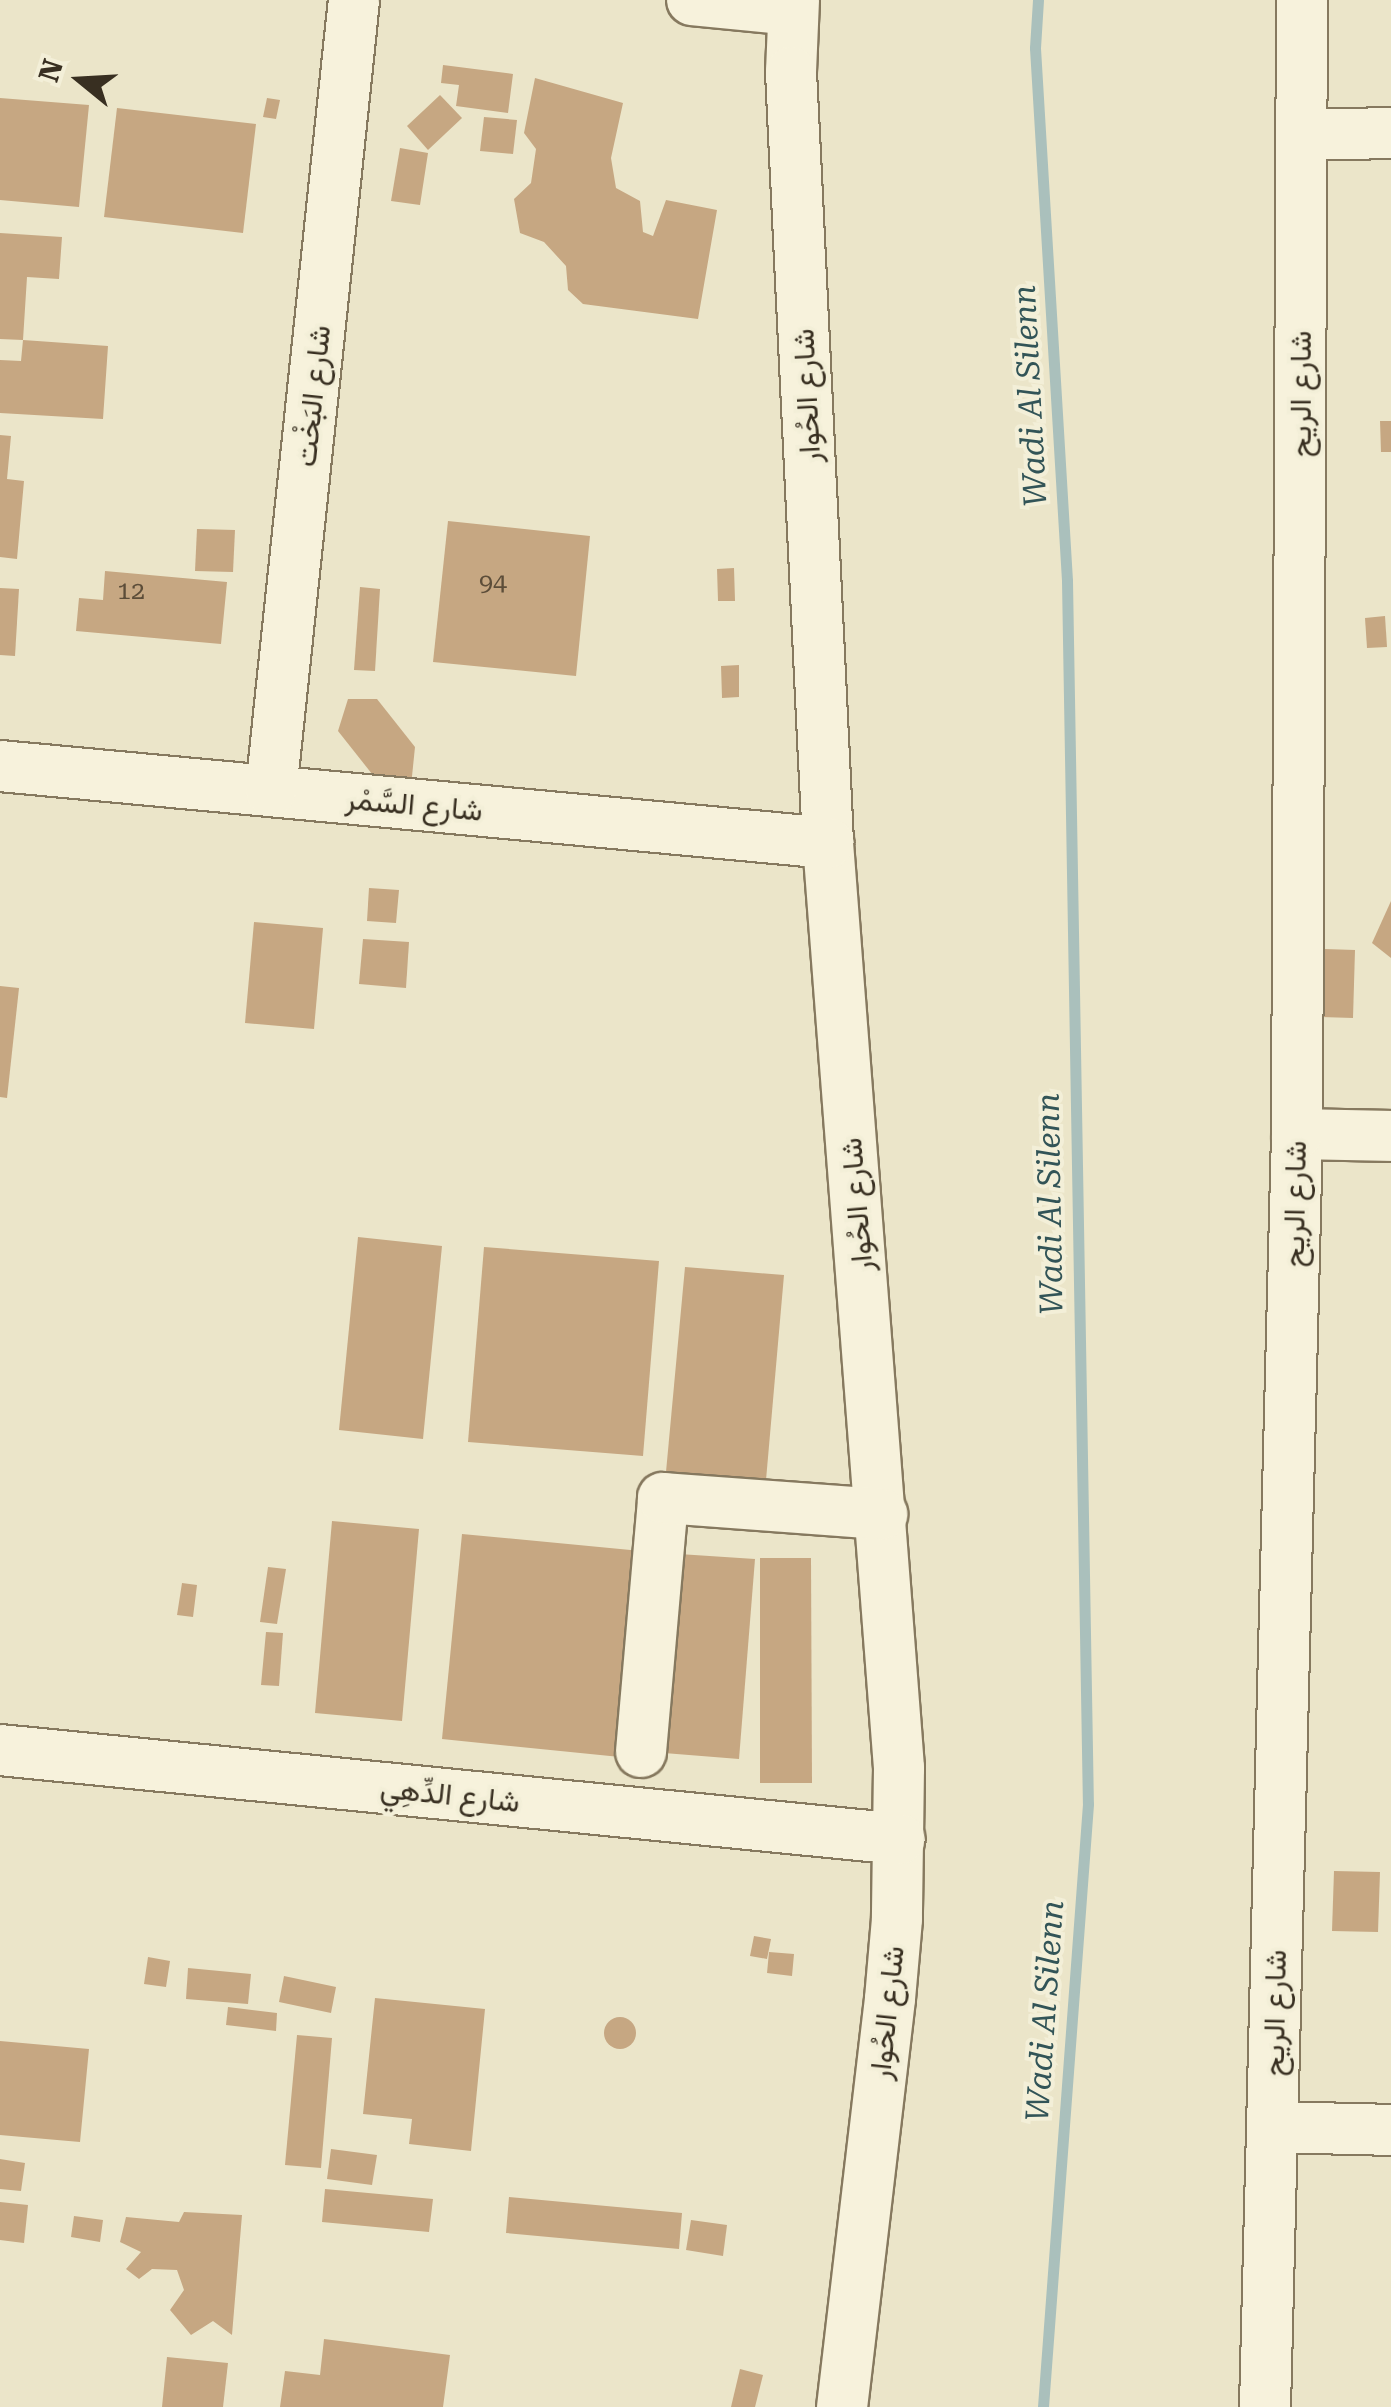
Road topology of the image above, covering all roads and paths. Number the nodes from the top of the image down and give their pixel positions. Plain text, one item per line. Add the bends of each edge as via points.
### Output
1 (354, 0) edge
2 (692, 0) edge
3 (1302, 0) edge
4 (793, 5) edge
5 (1391, 133) edge
6 (1303, 134) junction
7 (0, 766) edge
8 (272, 791) junction
9 (828, 843) junction
10 (1296, 1134) junction
11 (1391, 1136) edge
12 (882, 1514) junction
13 (0, 1750) edge
14 (640, 1752) dead end
15 (900, 1839) junction
16 (1272, 2128) junction
17 (1391, 2130) edge
18 (842, 2407) edge
19 (1265, 2407) edge

1 - 8 street, شارع البَخْت
2 - 4 street
3 - 6 street, شارع الريح
4 - 9 street, شارع الحُوار
5 - 6 street
6 - 10 street, شارع الريح
7 - 8 street, شارع السَّمْر
8 - 9 street, شارع السَّمْر
9 - 12 street, شارع الحُوار
10 - 11 street
10 - 16 street, شارع الريح
12 - 14 street via 663,1498
12 - 15 street, شارع الحُوار
13 - 15 street, شارع الدِّهِي
15 - 18 street, شارع الحُوار via 890,1999
16 - 17 street
16 - 19 street, شارع الريح

